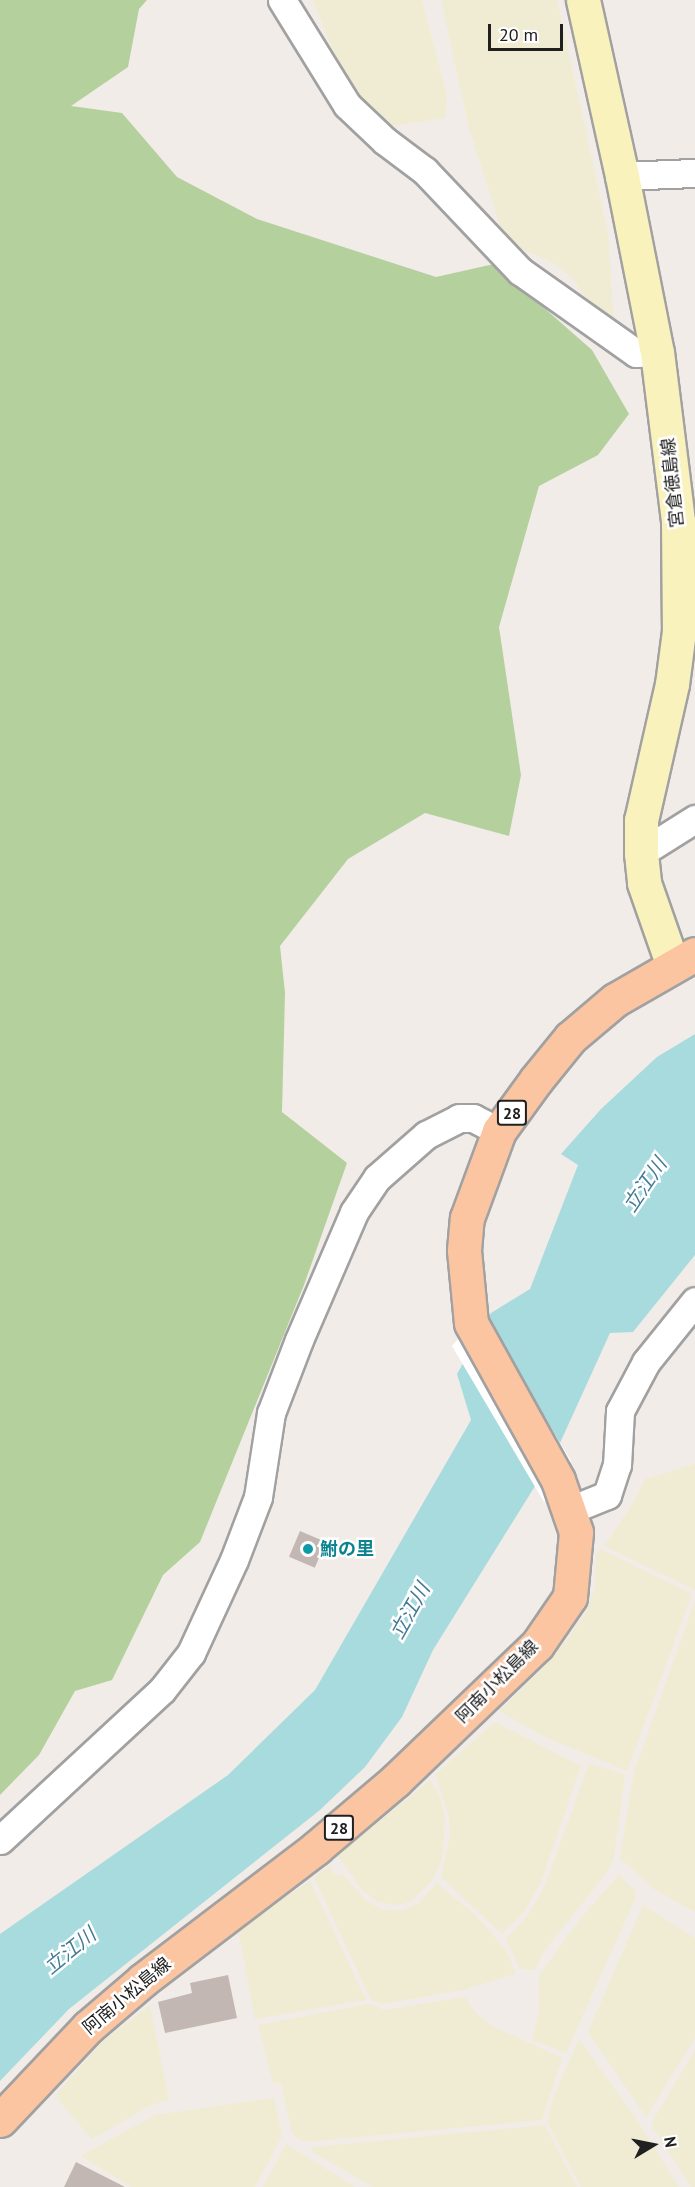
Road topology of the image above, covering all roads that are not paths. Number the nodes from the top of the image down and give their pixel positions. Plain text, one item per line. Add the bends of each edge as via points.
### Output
1 (282, 0) edge
2 (583, 0) edge
3 (695, 173) edge
4 (622, 176) junction
5 (657, 352) junction
6 (695, 819) edge
7 (641, 853) junction
8 (684, 960) edge
9 (499, 1131) junction
10 (695, 1301) edge
11 (564, 1495) junction
12 (0, 1840) edge
13 (0, 2120) edge

1 - 5 street via 347,105 425,171 520,270 636,352
2 - 4 main road, 宮倉徳島線
3 - 4 street
4 - 5 main road, 宮倉徳島線
5 - 7 main road, 宮倉徳島線 via 678,521 680,587 672,684 641,820
6 - 7 street
7 - 8 main road, 宮倉徳島線 via 644,883
8 - 9 main road, 阿南小松島線 / 28 via 615,1000 570,1038
9 - 11 main road, 阿南小松島線 / 28 via 467,1218 464,1250 471,1323
9 - 12 street via 473,1118 459,1118 426,1135 377,1178 354,1212 299,1340 271,1413 258,1497 191,1653 162,1690
10 - 11 street via 646,1362 620,1411 617,1465 607,1495
11 - 13 main road, 阿南小松島線 / 28 via 576,1532 570,1597 537,1645 395,1781 88,2027

